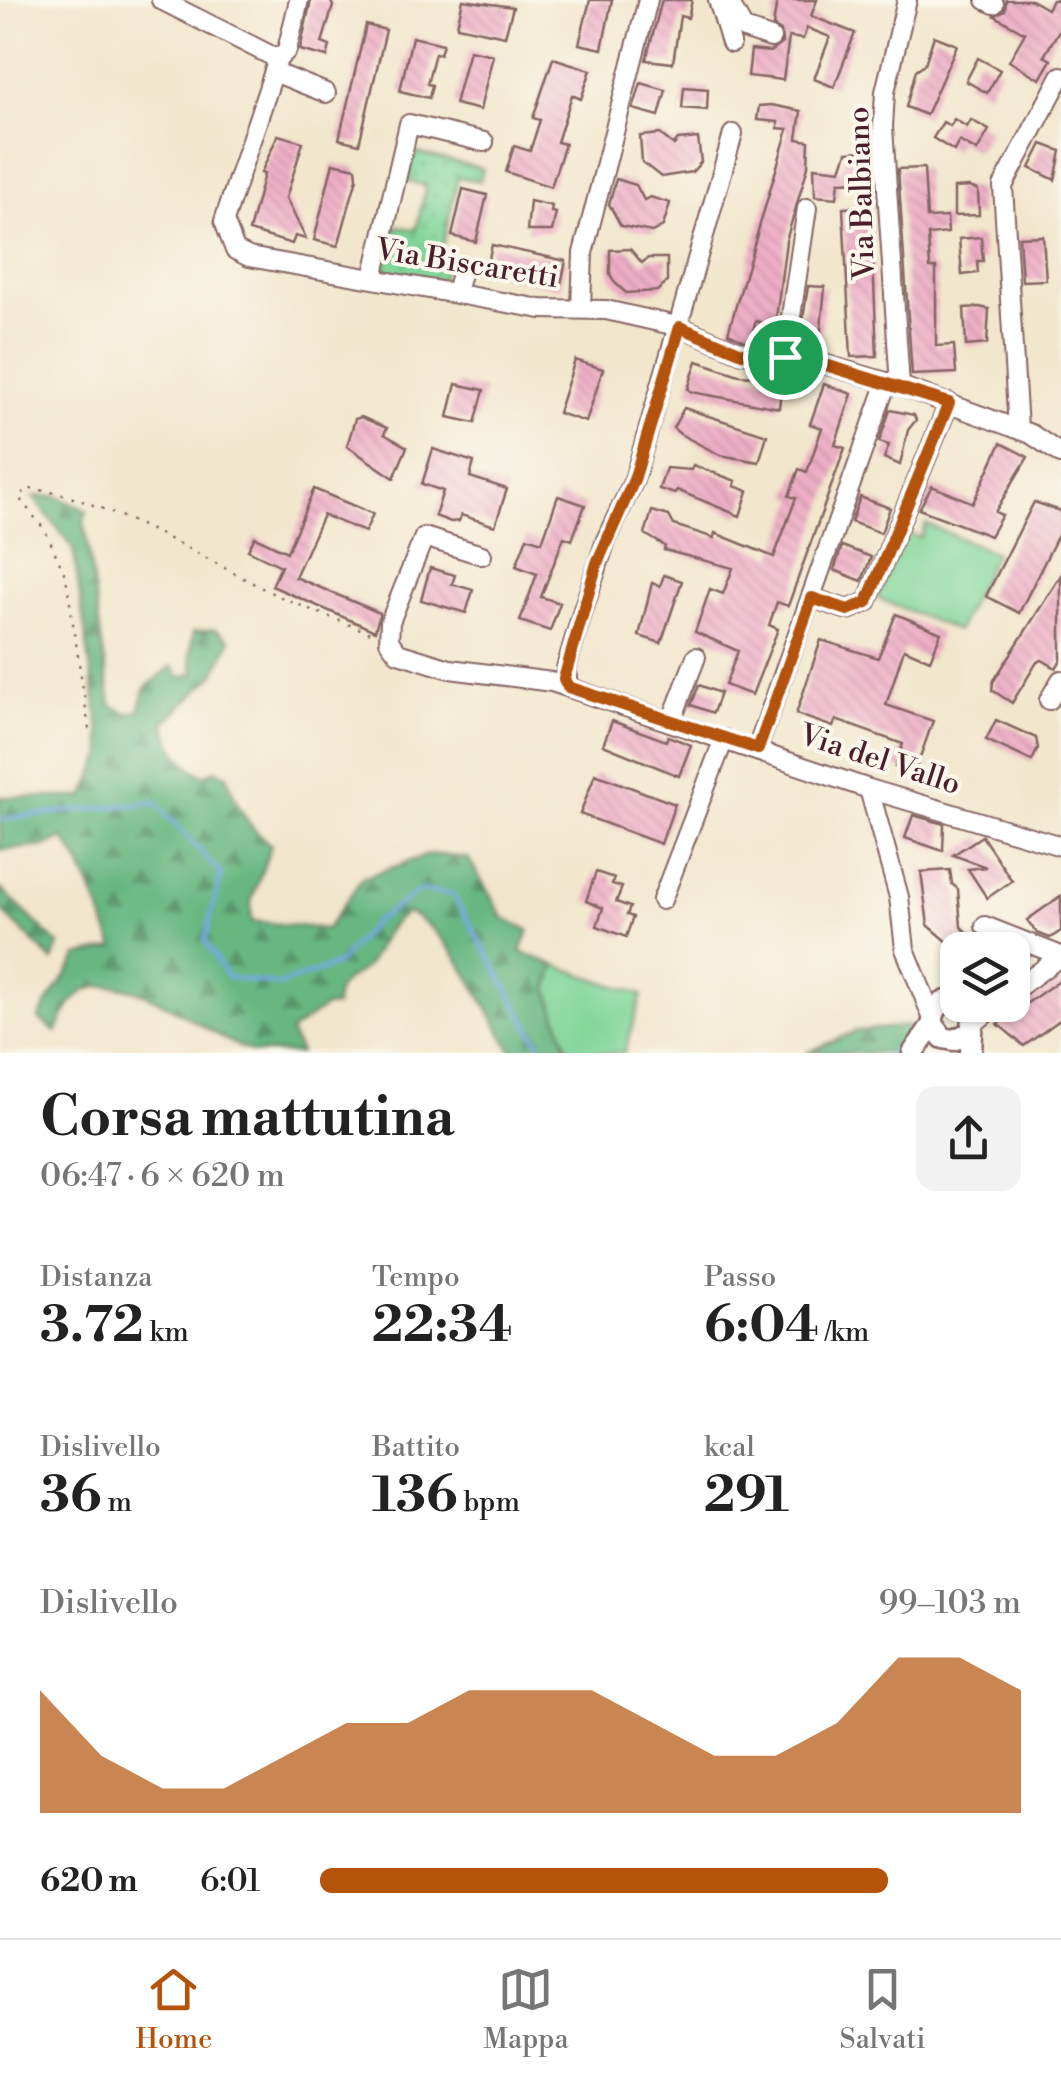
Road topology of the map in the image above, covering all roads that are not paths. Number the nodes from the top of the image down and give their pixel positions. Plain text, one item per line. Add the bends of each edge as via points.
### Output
1 (299, 0) edge
2 (648, 0) edge
3 (720, 0) edge
4 (907, 0) edge
5 (174, 3) edge
6 (771, 38) dead end
7 (731, 44) dead end
8 (276, 65) junction
9 (1061, 76) edge
10 (326, 94) dead end
11 (733, 134) dead end
12 (484, 142) dead end
13 (807, 208) dead end
14 (462, 269) dead end
15 (374, 278) junction
16 (456, 294) junction
17 (581, 308) junction
18 (680, 327) junction
19 (785, 357) junction
20 (894, 384) junction
21 (949, 403) junction
22 (1018, 429) junction
23 (1061, 454) edge
24 (482, 555) dead end
25 (812, 598) junction
26 (696, 657) dead end
27 (1061, 680) edge
28 (568, 687) junction
29 (1050, 700) dead end
30 (671, 722) junction
31 (724, 739) junction
32 (758, 749) junction
33 (869, 788) junction
34 (1061, 846) edge
35 (662, 900) dead end
36 (985, 926) dead end
37 (1061, 956) edge
38 (912, 963) junction
39 (1030, 977) edge
40 (946, 1032) edge

1 - 8 street via 287,50
2 - 17 street via 582,253
3 - 6 street via 744,28
3 - 7 street
4 - 20 street, Via Balbiano via 883,126
5 - 8 street
8 - 10 street
8 - 15 street, Via Biscaretti via 224,222 226,235 249,257
9 - 22 street via 1004,186
11 - 18 street
12 - 15 street via 409,124
13 - 19 street
14 - 16 street
15 - 16 street, Via Biscaretti
16 - 17 street, Via Biscaretti
17 - 18 street, Via Biscaretti
18 - 19 street, Via Biscaretti via 742,353
18 - 28 street via 634,480 592,581 566,668
19 - 20 street, Via Biscaretti
20 - 21 street, Via Biscaretti
20 - 25 street
21 - 22 street, Via Biscaretti
21 - 25 street via 867,602 848,610
22 - 23 street, Via Biscaretti
24 - 28 street, Via del Vallo via 424,537 390,622 390,641 398,653 450,669 532,676
25 - 32 street
26 - 30 street
27 - 29 street
28 - 30 street, Via del Vallo
30 - 31 street, Via del Vallo
31 - 32 street, Via del Vallo
31 - 35 street
32 - 33 street, Via del Vallo
33 - 34 street, Via del Vallo
33 - 38 street
36 - 37 street
37 - 39 street
38 - 40 street
38 - 40 street

